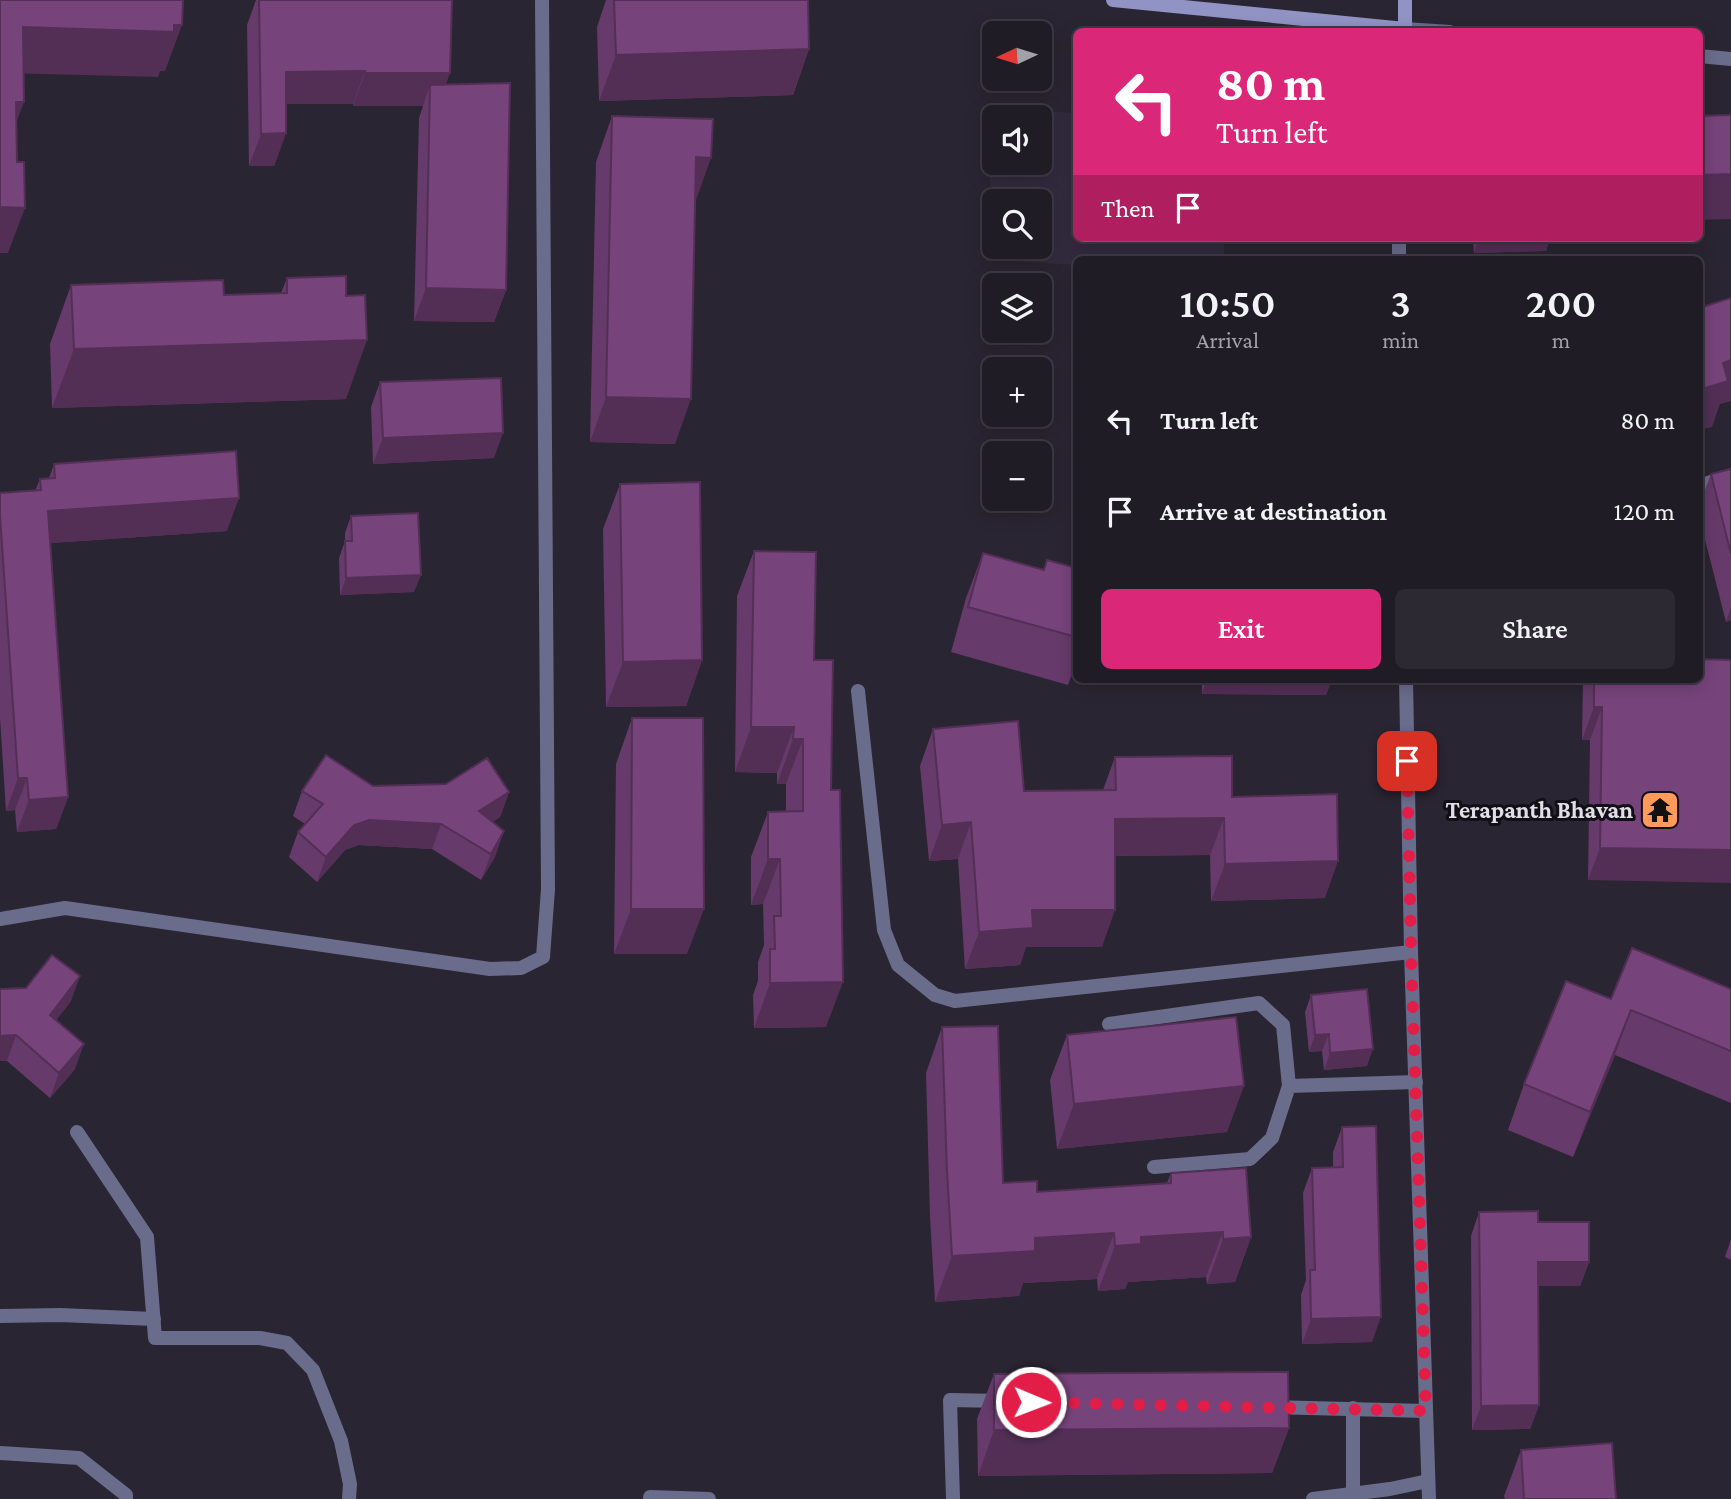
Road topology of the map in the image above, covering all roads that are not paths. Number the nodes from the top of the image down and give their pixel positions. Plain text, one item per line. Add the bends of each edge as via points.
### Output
1 (542, 0) edge
2 (1113, 0) edge
3 (1405, 0) edge
4 (1386, 28) edge
5 (1405, 28) edge
6 (1703, 56) edge
7 (1731, 59) edge
8 (1731, 475) edge
9 (1703, 485) edge
10 (1406, 683) edge
11 (858, 691) dead end
12 (0, 919) edge
13 (1411, 952) junction
14 (1109, 1024) dead end
15 (1416, 1082) junction
16 (1289, 1086) junction
17 (76, 1132) dead end
18 (1154, 1167) dead end
19 (0, 1316) edge
20 (154, 1319) junction
21 (1020, 1402) edge
22 (1255, 1406) edge
23 (1353, 1408) junction
24 (1426, 1411) junction
25 (0, 1453) edge
26 (1428, 1480) junction
27 (1353, 1493) junction
28 (650, 1497) dead end
29 (126, 1499) edge
30 (349, 1499) edge
31 (709, 1499) edge
32 (953, 1499) edge
33 (1313, 1499) edge
34 (1429, 1499) edge

1 - 12 street via 548,889 543,957 521,968 490,969 65,908
2 - 4 street
3 - 5 street
6 - 7 street
8 - 9 street
10 - 13 street
11 - 13 street via 884,930 898,965 935,995 956,1001
13 - 15 street
14 - 16 street via 1259,1003 1283,1025
15 - 16 street
15 - 24 street
16 - 18 street via 1272,1138 1250,1159
17 - 20 street via 147,1237
19 - 20 street
20 - 30 street via 155,1338 260,1338 287,1343 313,1370 341,1441
21 - 32 street via 950,1400
22 - 23 street
23 - 24 street
23 - 27 street
24 - 26 street
25 - 29 street via 79,1458
26 - 27 street
26 - 34 street
27 - 33 street
28 - 31 street

